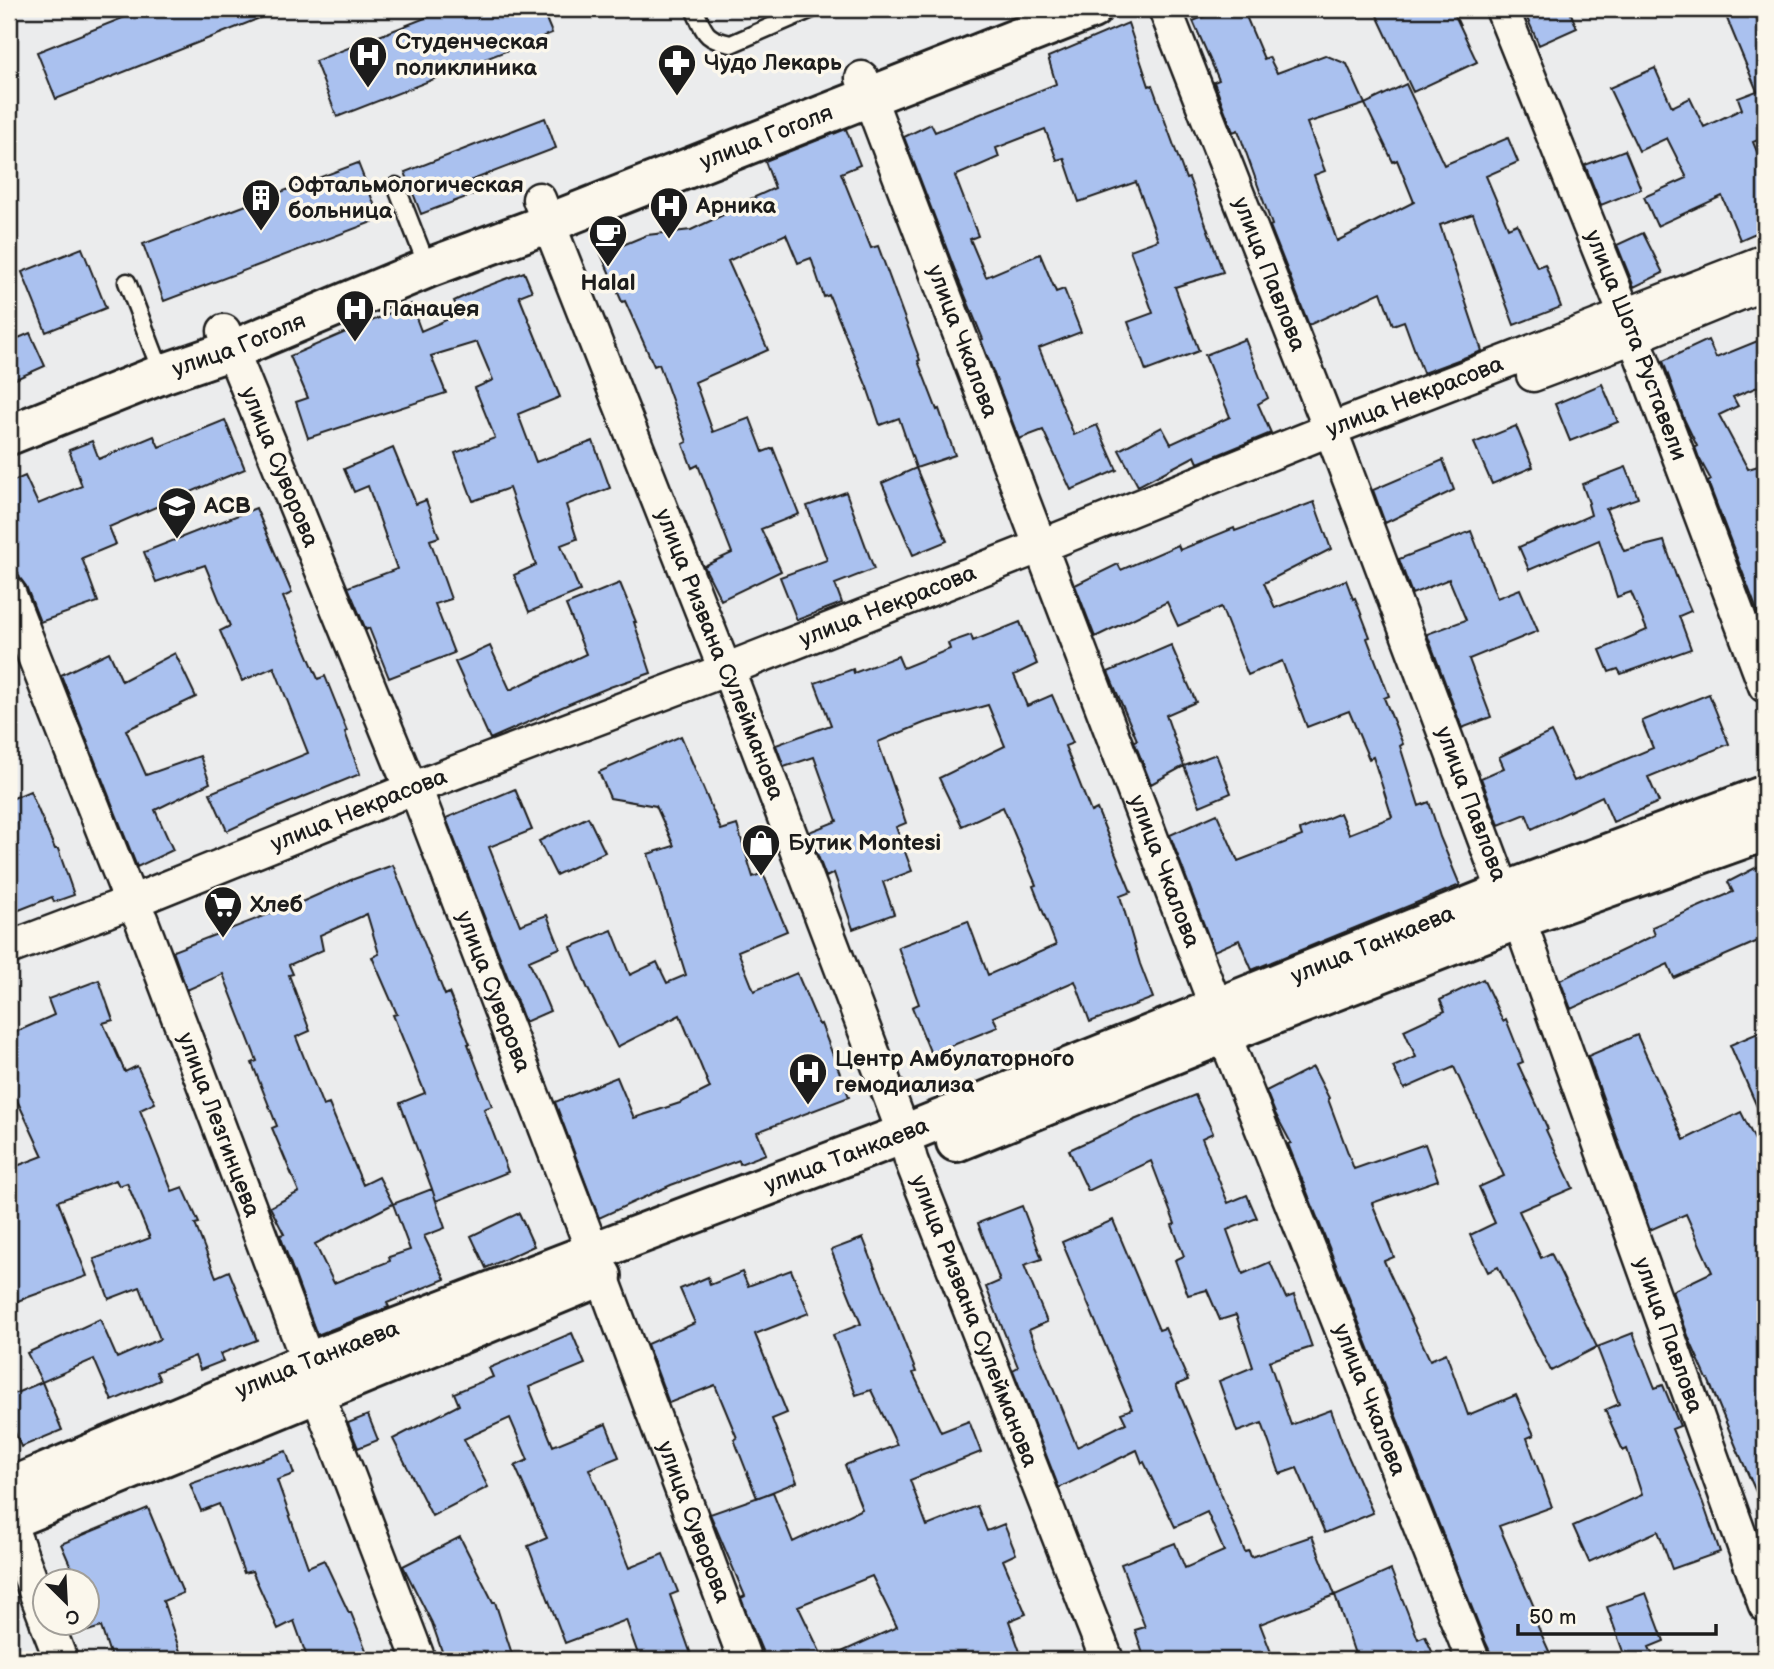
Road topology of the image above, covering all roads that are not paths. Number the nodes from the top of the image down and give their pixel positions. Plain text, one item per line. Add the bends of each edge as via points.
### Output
1 (694, 9) edge
2 (812, 9) edge
3 (1026, 9) edge
4 (1092, 9) edge
5 (1165, 9) edge
6 (1502, 9) edge
7 (866, 87) junction
8 (396, 186) dead end
9 (544, 211) junction
10 (424, 257) junction
11 (1765, 261) edge
12 (127, 282) dead end
13 (1765, 284) edge
14 (1629, 327) junction
15 (228, 340) junction
16 (158, 366) junction
17 (9, 413) edge
18 (9, 435) edge
19 (1333, 439) junction
20 (1044, 555) junction
21 (9, 593) edge
22 (729, 677) junction
23 (1765, 686) edge
24 (1765, 795) edge
25 (416, 796) junction
26 (1765, 831) edge
27 (1511, 905) junction
28 (136, 911) junction
29 (9, 948) edge
30 (9, 969) edge
31 (1220, 1021) junction
32 (908, 1147) junction
33 (597, 1264) junction
34 (313, 1378) junction
35 (9, 1488) edge
36 (9, 1521) edge
37 (32, 1584) edge
38 (1765, 1605) edge
39 (52, 1638) edge
40 (61, 1660) edge
41 (419, 1660) edge
42 (745, 1660) edge
43 (1107, 1660) edge
44 (1473, 1660) edge

1 - 2 lane via 707,35 731,44
3 - 7 main road, улица Гоголя
4 - 7 main road, улица Гоголя
5 - 19 street, улица Павлова
6 - 14 street, улица Шота Руставели
7 - 9 main road, улица Гоголя
7 - 20 street, улица Чкалова
8 - 10 lane
9 - 10 main road, улица Гоголя
9 - 22 street, улица Ризвана Сулейманова
10 - 15 main road, улица Гоголя
11 - 14 street, улица Некрасова
12 - 16 lane
13 - 14 street, улица Некрасова
14 - 19 street, улица Некрасова
14 - 23 street, улица Шота Руставели
15 - 16 main road, улица Гоголя
15 - 25 street, улица Суворова
16 - 17 main road, улица Гоголя
16 - 18 main road, улица Гоголя
19 - 20 street, улица Некрасова
19 - 27 street, улица Павлова
20 - 22 street, улица Некрасова
20 - 31 street, улица Чкалова
21 - 28 street, улица Лезгинцева
22 - 25 street, улица Некрасова
22 - 32 street, улица Ризвана Сулейманова
24 - 27 main road, улица Танкаева
25 - 28 street, улица Некрасова
25 - 33 street, улица Суворова
26 - 27 main road, улица Танкаева
27 - 31 main road, улица Танкаева
27 - 38 street, улица Павлова
28 - 29 street, улица Некрасова
28 - 30 street, улица Некрасова
28 - 34 street, улица Лезгинцева
31 - 32 main road, улица Танкаева
31 - 44 street, улица Чкалова
32 - 33 main road, улица Танкаева
32 - 43 street, улица Ризвана Сулейманова
33 - 34 main road, улица Танкаева
33 - 42 street, улица Суворова
34 - 35 main road, улица Танкаева
34 - 36 main road, улица Танкаева
34 - 41 street, улица Лезгинцева
36 - 37 street
39 - 40 street

